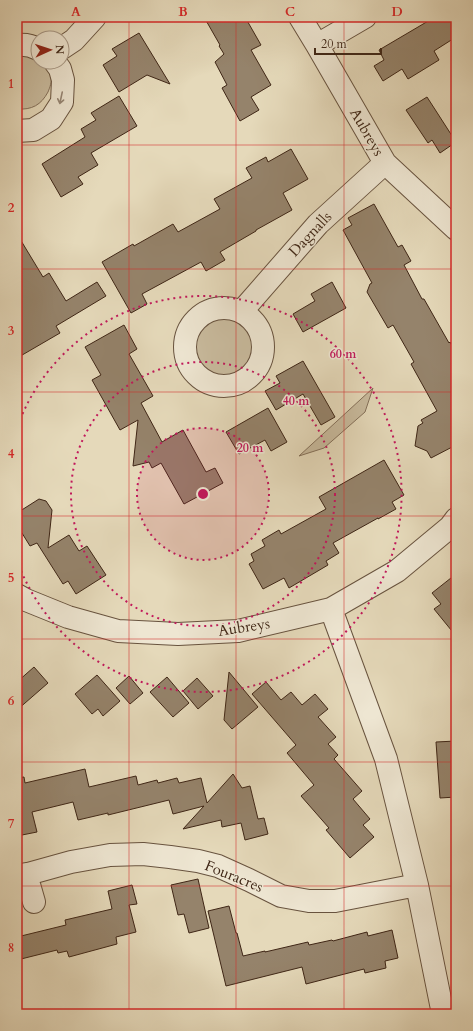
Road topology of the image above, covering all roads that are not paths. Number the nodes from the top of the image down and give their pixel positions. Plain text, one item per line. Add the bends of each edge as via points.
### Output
1 (95, 17) edge
2 (300, 17) edge
3 (365, 17) edge
4 (70, 43) edge
5 (317, 44) junction
6 (17, 45) edge
7 (30, 45) edge
8 (60, 70) edge
9 (17, 131) edge
10 (385, 163) junction
11 (456, 229) edge
12 (242, 311) dead end
13 (454, 526) edge
14 (17, 595) edge
15 (332, 609) junction
16 (22, 876) edge
17 (417, 885) junction
18 (34, 902) dead end
19 (443, 1014) edge

1 - 4 street
2 - 5 street, Aubreys
3 - 5 street
5 - 10 street, Aubreys
6 - 7 street
8 -> 9 street via 63,80 62,102 51,119 33,130
10 - 11 street, Aubreys
10 - 12 street, Dagnalls via 318,224
13 - 15 street, Aubreys via 397,571
14 - 15 street, Aubreys via 68,617 118,631 178,634 238,631
15 - 17 street via 386,759
16 - 17 street, Fouracres via 71,862 110,855 143,854 218,866 281,896 309,901 335,901
16 - 18 street, Fouracres
17 - 19 street

